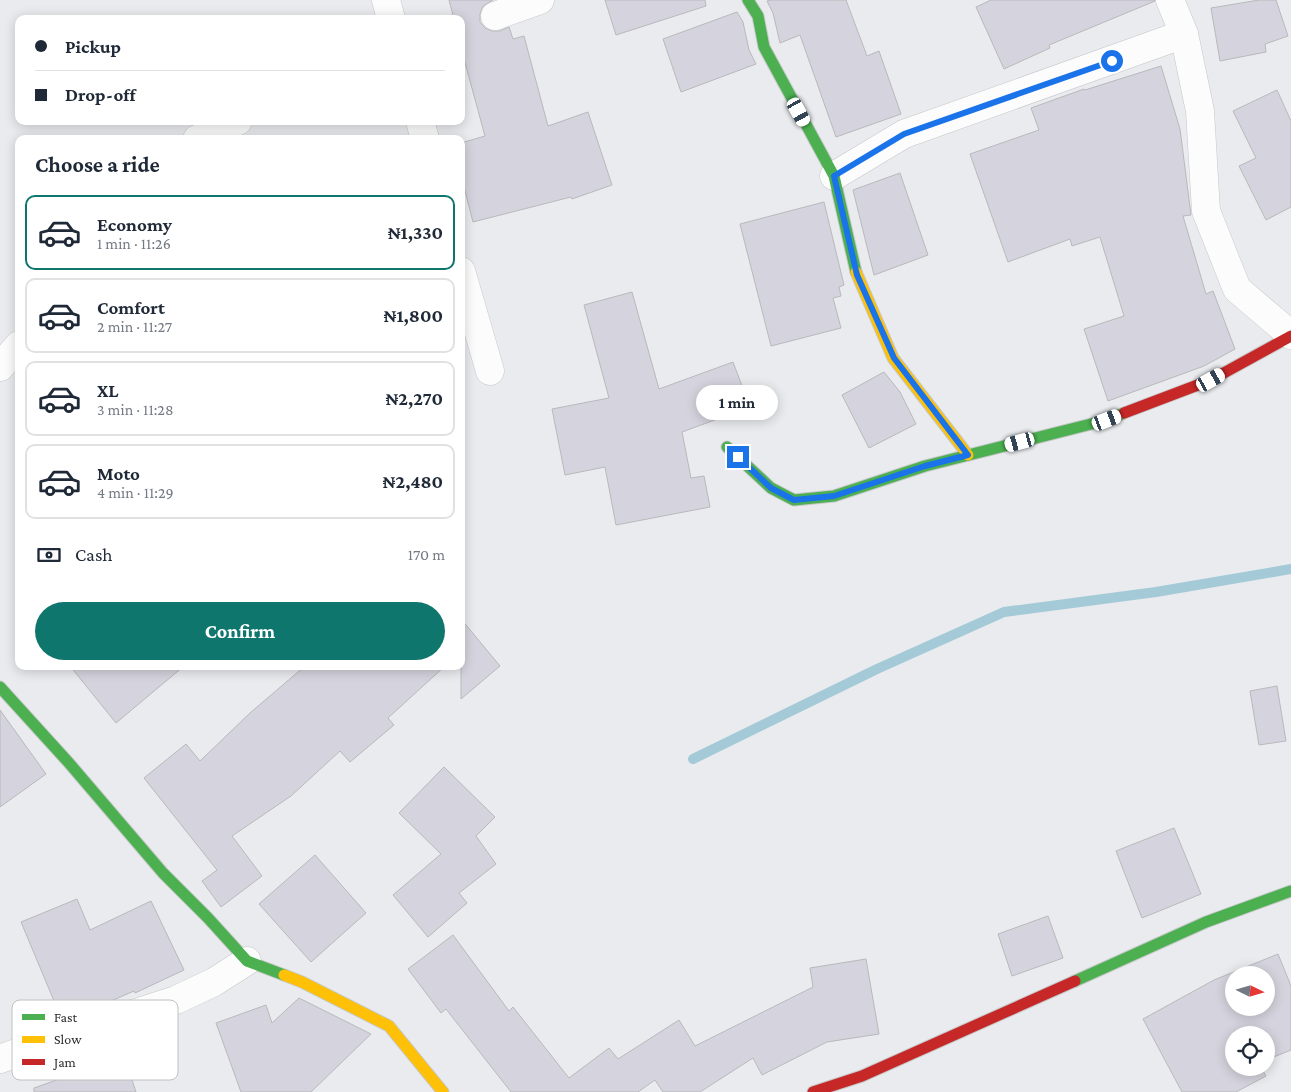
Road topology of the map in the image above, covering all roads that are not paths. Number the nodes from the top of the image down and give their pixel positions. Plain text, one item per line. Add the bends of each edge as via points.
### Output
1 (386, 0) edge
2 (540, 0) edge
3 (748, 0) edge
4 (1170, 0) edge
5 (391, 15) edge
6 (495, 16) dead end
7 (1184, 34) junction
8 (229, 125) edge
9 (206, 135) edge
10 (834, 176) junction
11 (465, 285) edge
12 (1291, 335) edge
13 (15, 350) edge
14 (0, 367) edge
15 (490, 371) dead end
16 (727, 447) dead end
17 (968, 455) junction
18 (0, 688) edge
19 (1291, 891) edge
20 (246, 961) junction
21 (176, 1000) edge
22 (12, 1055) edge
23 (0, 1059) edge
24 (443, 1092) edge
25 (813, 1092) edge

1 - 5 street
2 - 6 street
3 - 10 street via 758,16 764,47
4 - 7 street
7 - 10 street via 904,134
7 - 12 street via 1200,110 1206,211 1237,289
8 - 9 street
10 - 17 street via 857,275 894,358
11 - 15 street
12 - 17 street via 1211,380 1107,420
13 - 14 street
16 - 17 street via 771,488 794,500 834,496
18 - 20 street via 163,873
19 - 25 street via 1206,922 862,1076
20 - 21 street via 214,982
20 - 24 street via 302,982 389,1026
22 - 23 street

